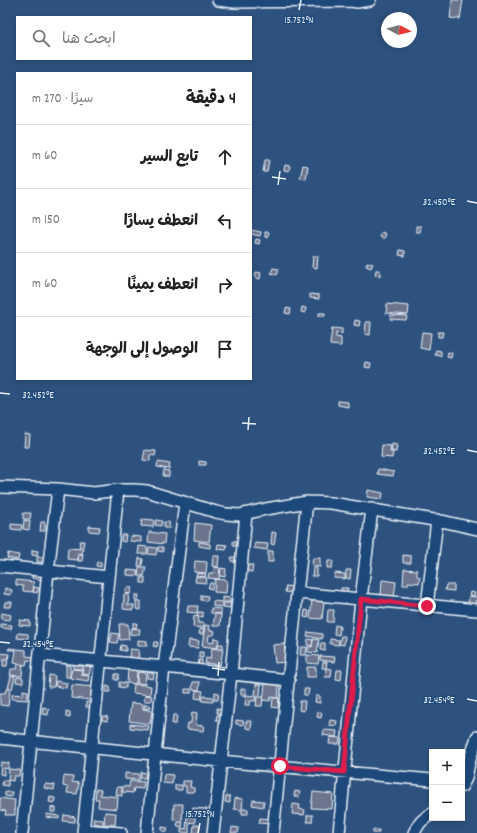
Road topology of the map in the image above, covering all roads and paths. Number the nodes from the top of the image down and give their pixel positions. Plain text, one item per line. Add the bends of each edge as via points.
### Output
1 (218, 0) edge
2 (370, 0) edge
3 (349, 1) edge
4 (0, 487) edge
5 (58, 489) junction
6 (118, 490) junction
7 (308, 502) junction
8 (185, 503) junction
9 (372, 509) junction
10 (246, 514) junction
11 (437, 520) junction
12 (477, 529) edge
13 (0, 566) edge
14 (48, 571) junction
15 (109, 577) junction
16 (297, 593) junction
17 (361, 599) junction
18 (427, 606) junction
19 (477, 610) edge
20 (40, 655) junction
21 (101, 661) junction
22 (164, 666) junction
23 (231, 674) junction
24 (289, 680) junction
25 (477, 737) edge
26 (0, 738) edge
27 (31, 740) junction
28 (92, 747) junction
29 (155, 754) junction
30 (220, 760) junction
31 (280, 766) junction
32 (344, 772) junction
33 (429, 780) edge
34 (465, 780) edge
35 (429, 816) edge
36 (83, 831) edge
37 (22, 833) edge
38 (121, 833) edge
39 (147, 833) edge
40 (213, 833) edge
41 (273, 833) edge
42 (339, 833) edge
43 (414, 833) edge

1 - 3 street
2 - 3 street
4 - 5 street
5 - 6 street via 94,493
5 - 14 street
6 - 8 street via 147,491
6 - 15 street
7 - 9 street
7 - 10 street
7 - 16 street
8 - 10 street via 226,514
8 - 22 street
9 - 11 street
9 - 17 street
10 - 23 street
11 - 12 street
11 - 18 street
13 - 14 street
14 - 15 street
14 - 20 street
15 - 21 street
16 - 17 street
16 - 24 street
17 - 18 street
17 - 32 street
18 - 19 street
20 - 21 street
20 - 27 street
21 - 22 street
21 - 28 street
22 - 23 street
22 - 29 street
23 - 24 street
23 - 30 street
24 - 31 street
25 - 34 street
26 - 27 street
27 - 28 street
27 - 37 street
28 - 29 street
28 - 36 street
29 - 30 street
29 - 39 street
30 - 31 street
30 - 40 street
31 - 32 street
31 - 41 street
32 - 33 street
32 - 42 street
35 - 43 street via 424,818
36 - 38 street

